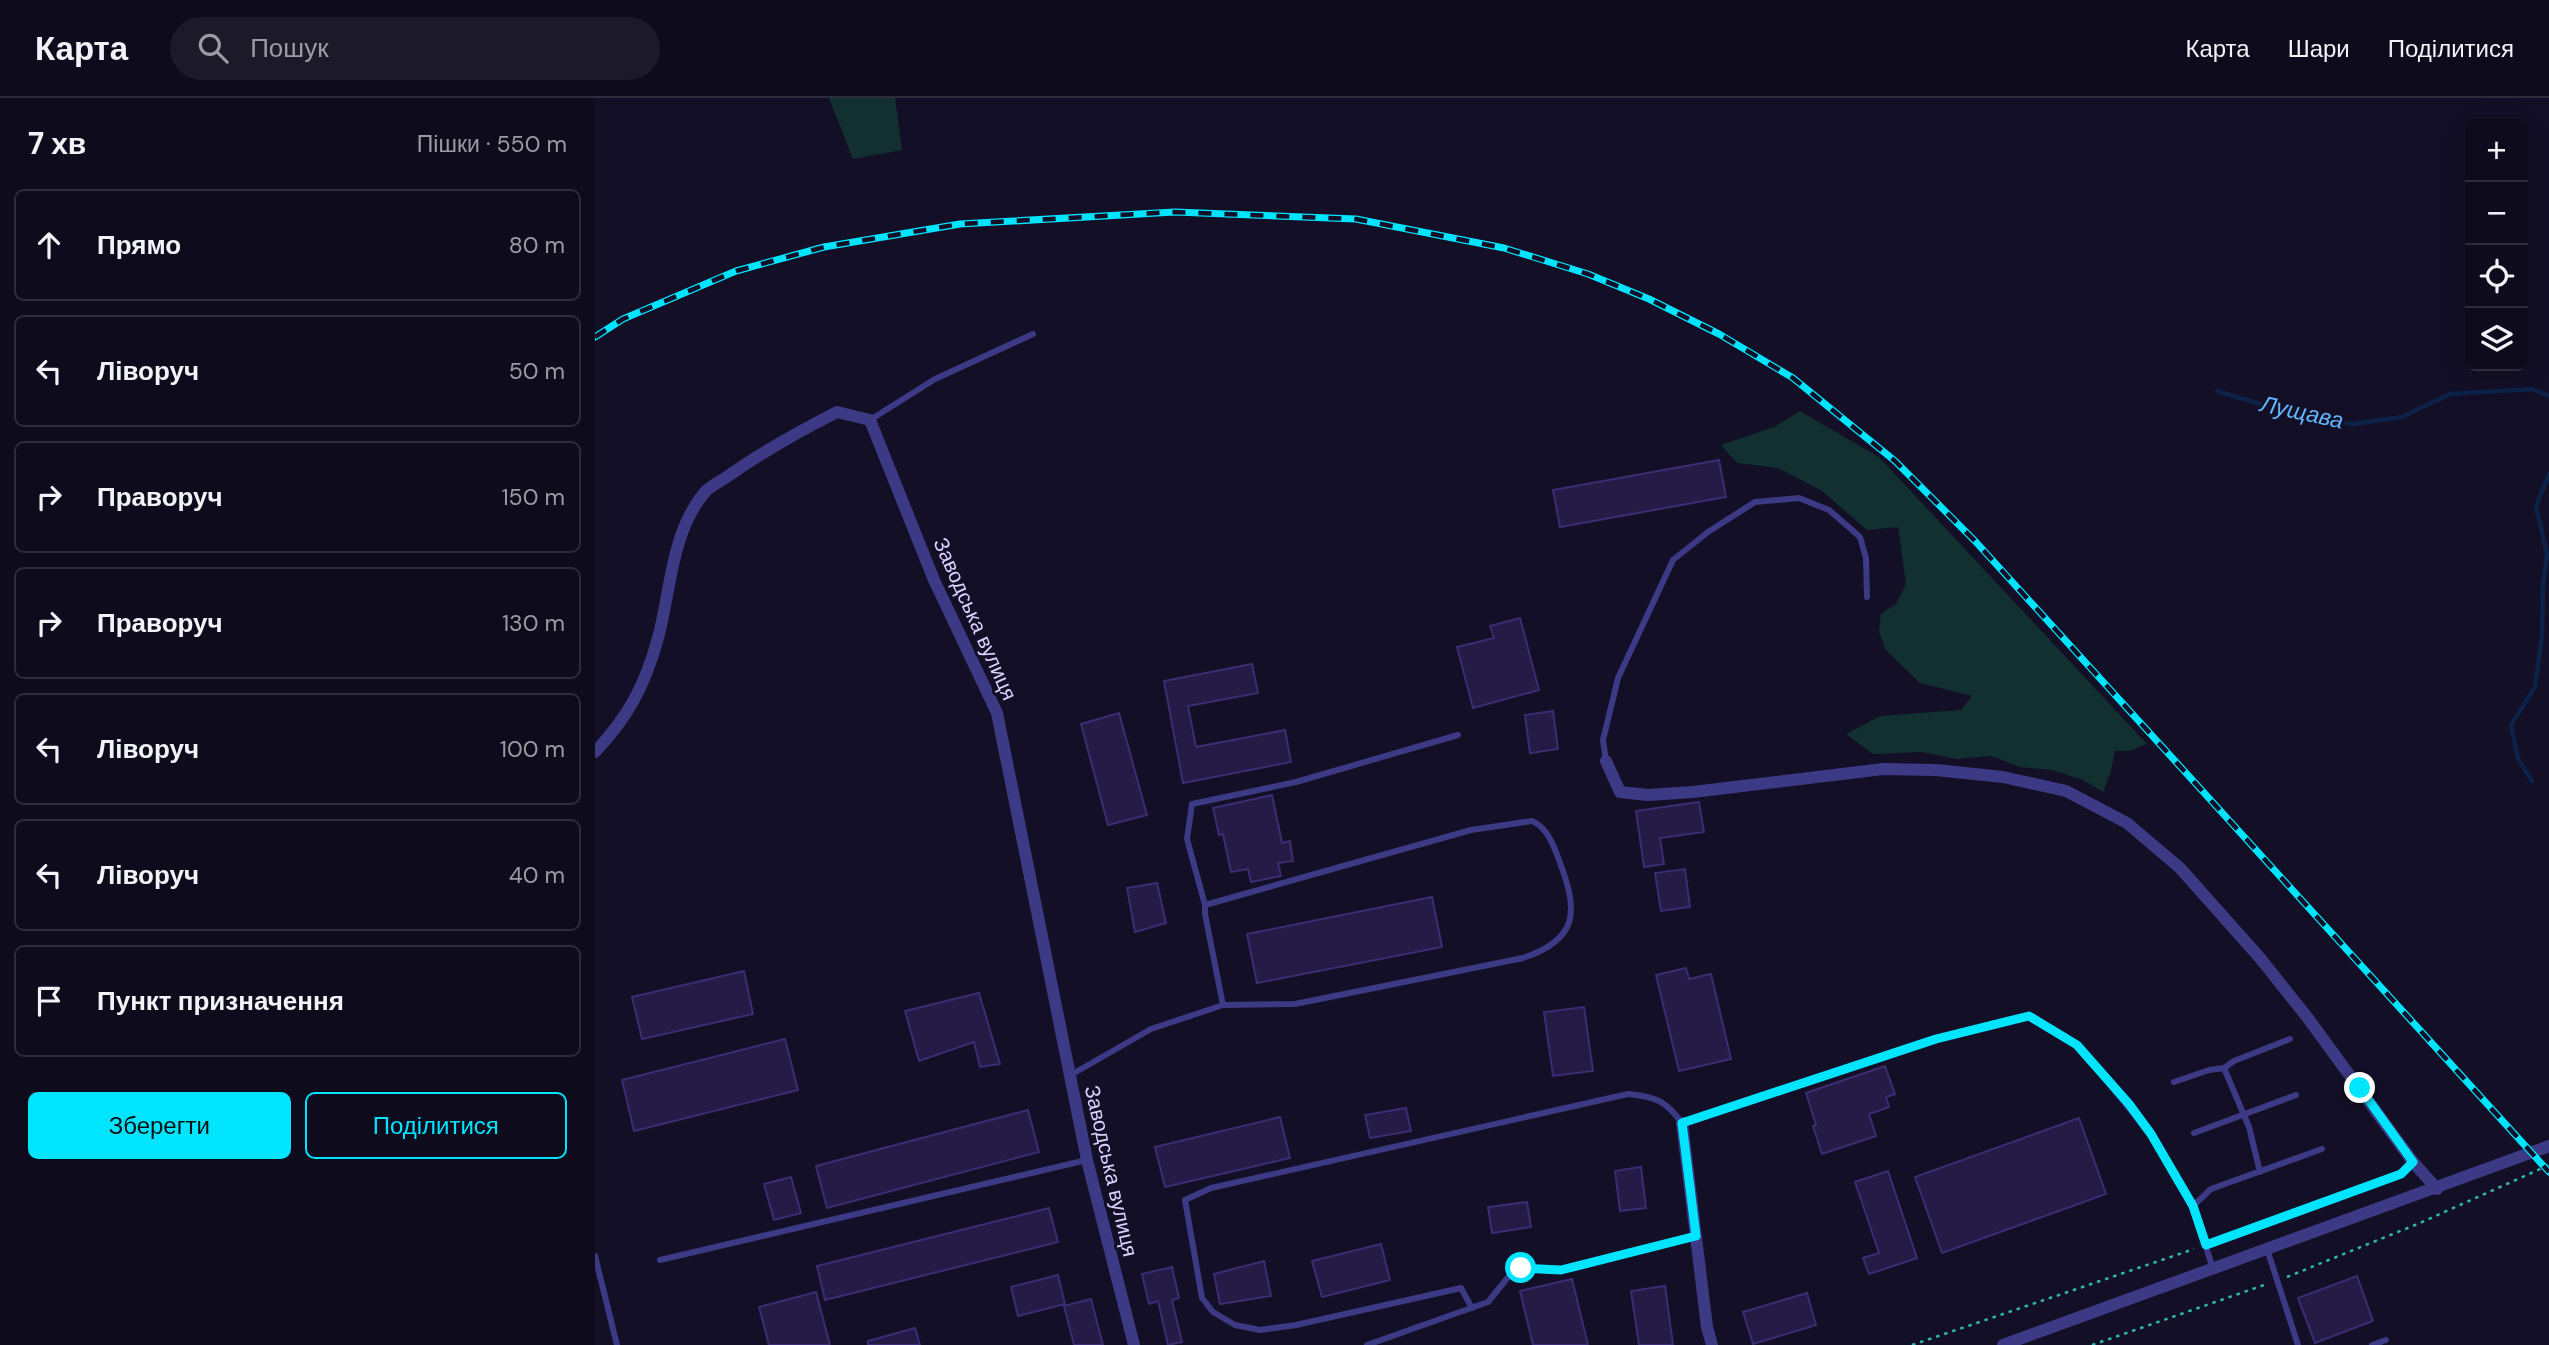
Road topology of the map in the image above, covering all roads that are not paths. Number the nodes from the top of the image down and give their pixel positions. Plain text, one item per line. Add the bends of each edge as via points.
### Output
1 (1033, 334) dead end
2 (870, 420) junction
3 (1867, 597) dead end
4 (1458, 735) dead end
5 (595, 752) edge
6 (1606, 761) joint
7 (1205, 905) junction
8 (1223, 1005) junction
9 (2290, 1039) dead end
10 (2224, 1068) junction
11 (1069, 1076) junction
12 (2174, 1082) dead end
13 (2296, 1095) dead end
14 (2243, 1113) junction
15 (1682, 1123) junction
16 (2194, 1133) dead end
17 (2549, 1146) edge
18 (2322, 1149) dead end
19 (1087, 1160) junction
20 (2260, 1172) junction
21 (2437, 1189) junction
22 (2193, 1206) junction
23 (1696, 1236) junction
24 (2267, 1249) junction
25 (595, 1256) edge
26 (660, 1261) dead end
27 (2213, 1269) junction
28 (1472, 1308) junction
29 (2386, 1340) dead end
30 (617, 1345) edge
31 (1134, 1345) edge
32 (1367, 1345) edge
33 (1712, 1345) edge
34 (2003, 1345) edge
35 (2298, 1345) edge
36 (2372, 1345) edge

1 - 2 lane via 935,379
2 - 5 street via 837,412 773,445 706,491 689,517 675,556 658,638 637,698 618,729
2 - 11 street, Заводська вулиця via 934,580 997,713
3 - 6 lane via 1866,558 1860,537 1829,510 1799,498 1755,502 1674,560 1618,678 1603,740
4 - 7 lane via 1296,782 1192,804 1187,839
6 - 21 street via 1620,792 1648,795 1883,769 2003,777 2066,791 2127,823 2180,868 2308,1017
7 - 8 lane
7 - 8 lane via 1471,830 1532,821 1553,843 1570,890 1571,917 1559,941 1523,958 1295,1004
8 - 11 lane via 1151,1029
9 - 10 lane
10 - 12 lane
10 - 14 lane
11 - 19 street, Заводська вулиця
13 - 14 lane
14 - 16 lane
14 - 20 lane
15 - 22 lane via 1936,1039 2029,1016 2077,1045 2151,1134
15 - 23 street
15 - 28 lane via 1655,1097 1629,1094 1211,1188 1185,1200 1202,1298 1213,1312 1235,1325 1260,1329 1296,1325 1461,1288
17 - 21 street
18 - 20 lane
19 - 26 lane
19 - 31 street, Заводська вулиця
20 - 22 lane via 2211,1189
21 - 24 street
22 - 27 lane
23 - 28 lane via 1561,1270 1521,1268 1513,1271 1488,1302
23 - 33 street
24 - 27 street
24 - 35 lane
25 - 30 lane
27 - 34 street
28 - 32 lane
29 - 36 lane

